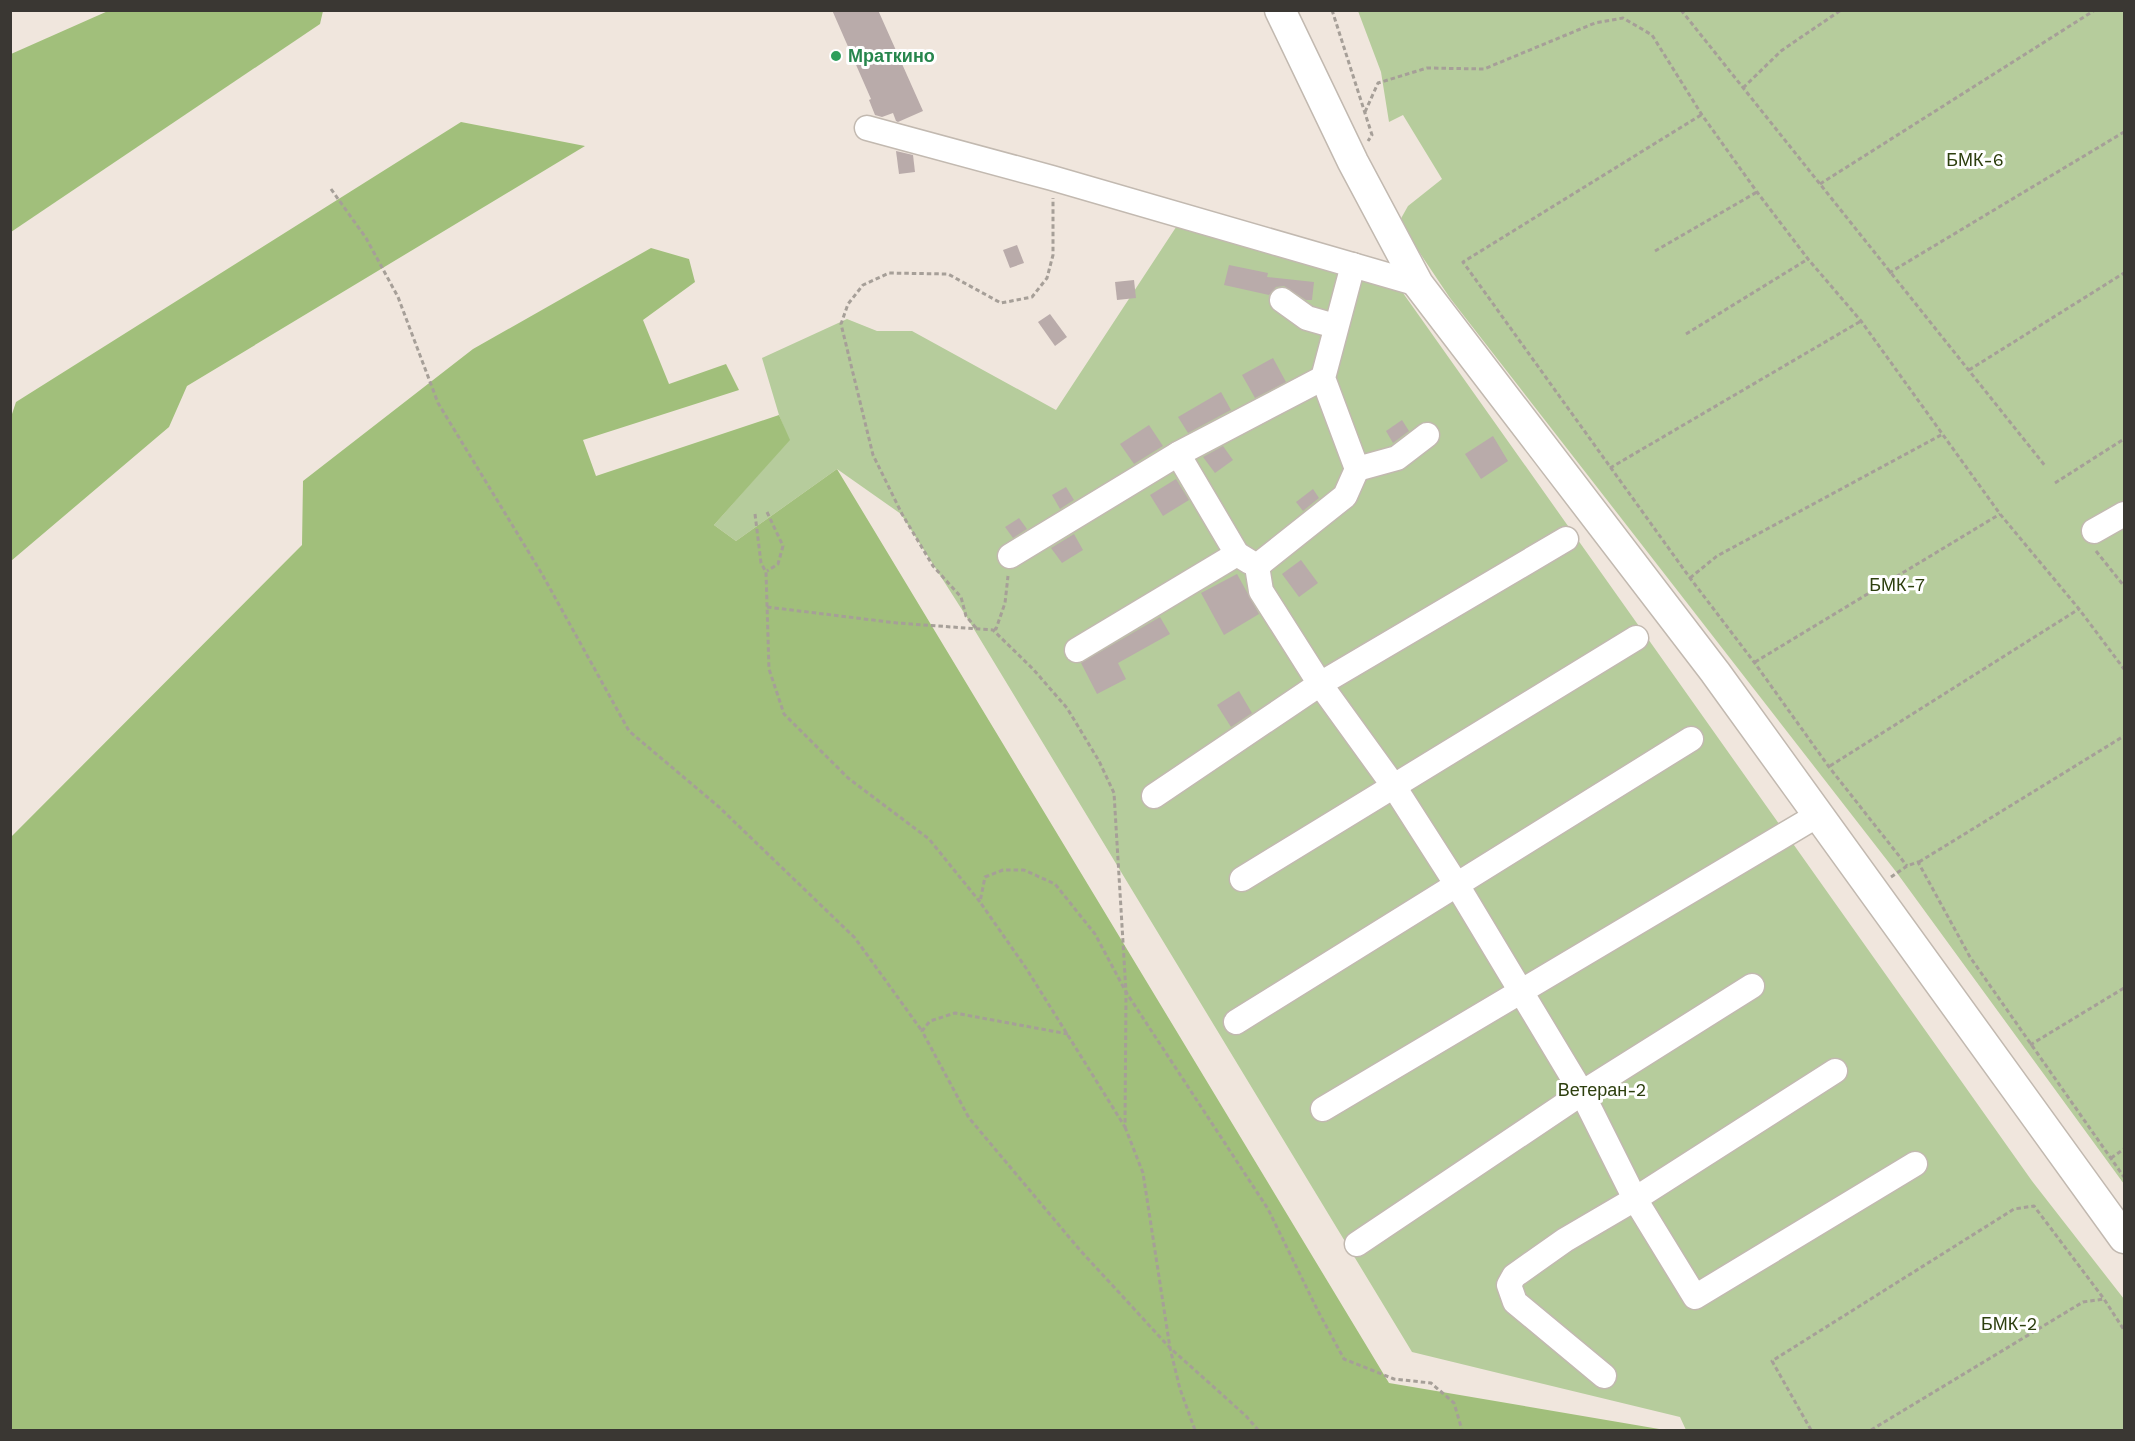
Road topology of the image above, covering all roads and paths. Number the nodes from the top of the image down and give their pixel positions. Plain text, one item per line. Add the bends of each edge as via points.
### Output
1 (1280, 10) edge
2 (1332, 10) edge
3 (1680, 10) edge
4 (1841, 10) edge
5 (2095, 10) edge
6 (1743, 88) junction
7 (1365, 112) junction
8 (1702, 115) junction
9 (867, 128) dead end
10 (2124, 132) edge
11 (1353, 162) junction
12 (1052, 178) junction
13 (1820, 184) junction
14 (331, 189) dead end
15 (1757, 192) junction
16 (1655, 251) dead end
17 (1808, 259) junction
18 (1353, 265) junction
19 (1889, 273) junction
20 (2124, 273) edge
21 (1418, 284) junction
22 (1282, 300) dead end
23 (1861, 321) junction
24 (1335, 326) junction
25 (1686, 334) dead end
26 (1969, 370) junction
27 (1323, 378) junction
28 (1942, 434) junction
29 (1427, 435) dead end
30 (2124, 439) edge
31 (1178, 454) junction
32 (2046, 467) dead end
33 (1610, 468) junction
34 (1357, 469) junction
35 (2055, 483) dead end
36 (767, 512) dead end
37 (755, 514) dead end
38 (2000, 514) junction
39 (2124, 514) edge
40 (2094, 531) joint
41 (1566, 539) dead end
42 (1010, 556) joint
43 (1247, 560) junction
44 (766, 572) junction
45 (1690, 578) junction
46 (2124, 586) edge
47 (767, 607) junction
48 (2079, 609) junction
49 (977, 629) junction
50 (993, 630) junction
51 (1636, 638) dead end
52 (1077, 650) dead end
53 (1754, 662) junction
54 (2124, 669) edge
55 (1320, 684) junction
56 (2124, 736) edge
57 (1691, 740) dead end
58 (1829, 766) junction
59 (1393, 785) junction
60 (1154, 796) dead end
61 (1818, 815) junction
62 (1918, 862) junction
63 (1907, 866) junction
64 (1242, 879) dead end
65 (1457, 885) junction
66 (1872, 890) junction
67 (980, 902) junction
68 (1752, 986) dead end
69 (2124, 988) edge
70 (1126, 992) junction
71 (1521, 992) junction
72 (1236, 1022) dead end
73 (922, 1031) junction
74 (1068, 1034) junction
75 (2030, 1045) junction
76 (1835, 1071) dead end
77 (1582, 1093) junction
78 (1323, 1109) dead end
79 (1125, 1127) junction
80 (2124, 1149) edge
81 (2111, 1158) junction
82 (1915, 1164) dead end
83 (2124, 1177) edge
84 (1635, 1199) junction
85 (2124, 1239) edge
86 (1357, 1244) dead end
87 (2104, 1299) junction
88 (2124, 1330) edge
89 (1170, 1348) junction
90 (1604, 1376) dead end
91 (1195, 1431) edge
92 (1258, 1431) edge
93 (1462, 1431) edge
94 (1811, 1431) edge
95 (1871, 1431) edge

1 - 11 main road
2 - 7 path
3 - 6 path
4 - 6 path via 1781,51
5 - 13 path
6 - 13 path
7 - 8 path via 1378,83 1427,68 1484,69 1595,23 1623,18 1652,35
7 - 11 path via 1372,135
8 - 15 path
8 - 33 path via 1463,262
9 - 12 lane
10 - 19 path
11 - 21 main road
12 - 18 lane
12 - 49 path via 1053,255 1047,278 1032,297 1001,303 948,274 889,273 863,285 848,304 841,324 873,455 933,566 961,597 966,616
13 - 19 path
14 - 73 path via 366,238 398,297 438,403 542,574 629,731 719,807 855,938
15 - 16 path
15 - 17 path
17 - 23 path
17 - 25 path
18 - 21 lane
18 - 24 lane
19 - 26 path
20 - 26 path
21 - 61 main road via 1715,672
22 - 24 lane via 1307,318
23 - 28 path
23 - 33 path
24 - 27 lane
26 - 32 path
27 - 31 lane
27 - 34 lane
28 - 38 path
28 - 45 path via 1717,556
29 - 34 lane via 1397,458
30 - 35 path
31 - 42 lane
31 - 43 lane
33 - 45 path
34 - 43 lane via 1345,496
36 - 44 path via 783,546 778,564
37 - 44 path via 761,562
38 - 48 path
38 - 53 path
39 - 40 lane
40 - 46 path via 2089,542
41 - 55 lane
42 - 50 path via 1005,603
43 - 52 lane
43 - 55 lane via 1261,591
44 - 47 path
45 - 53 path
47 - 49 path
47 - 67 path via 769,669 784,714 848,778 929,839
48 - 54 path
48 - 58 path
49 - 50 path
50 - 70 path via 1067,708 1114,793
51 - 59 lane
53 - 58 path
55 - 59 lane
55 - 60 lane
56 - 62 path
57 - 65 lane
58 - 63 path
59 - 64 lane
59 - 65 lane
61 - 66 main road
61 - 71 lane
62 - 63 path
62 - 75 path via 1970,957
63 - 66 path
65 - 71 lane
65 - 72 lane
66 - 85 main road
67 - 70 path via 985,878 1003,870 1024,870 1055,884 1095,934
67 - 74 path
68 - 77 lane
69 - 75 path
70 - 79 path
70 - 93 path via 1268,1209 1344,1359 1394,1379 1431,1383 1454,1403
71 - 77 lane
71 - 78 lane
73 - 74 path via 930,1021 956,1013
73 - 89 path via 969,1118 1079,1249
74 - 79 path
75 - 81 path
76 - 84 lane
77 - 84 lane
77 - 86 lane
79 - 89 path via 1143,1173
80 - 81 path
81 - 83 path
82 - 84 lane via 1695,1297
84 - 90 lane via 1565,1240 1514,1276 1509,1285 1515,1302
87 - 88 path
87 - 94 path via 2034,1206 2014,1209 1772,1360
87 - 95 path via 2083,1302
89 - 91 path
89 - 92 path

